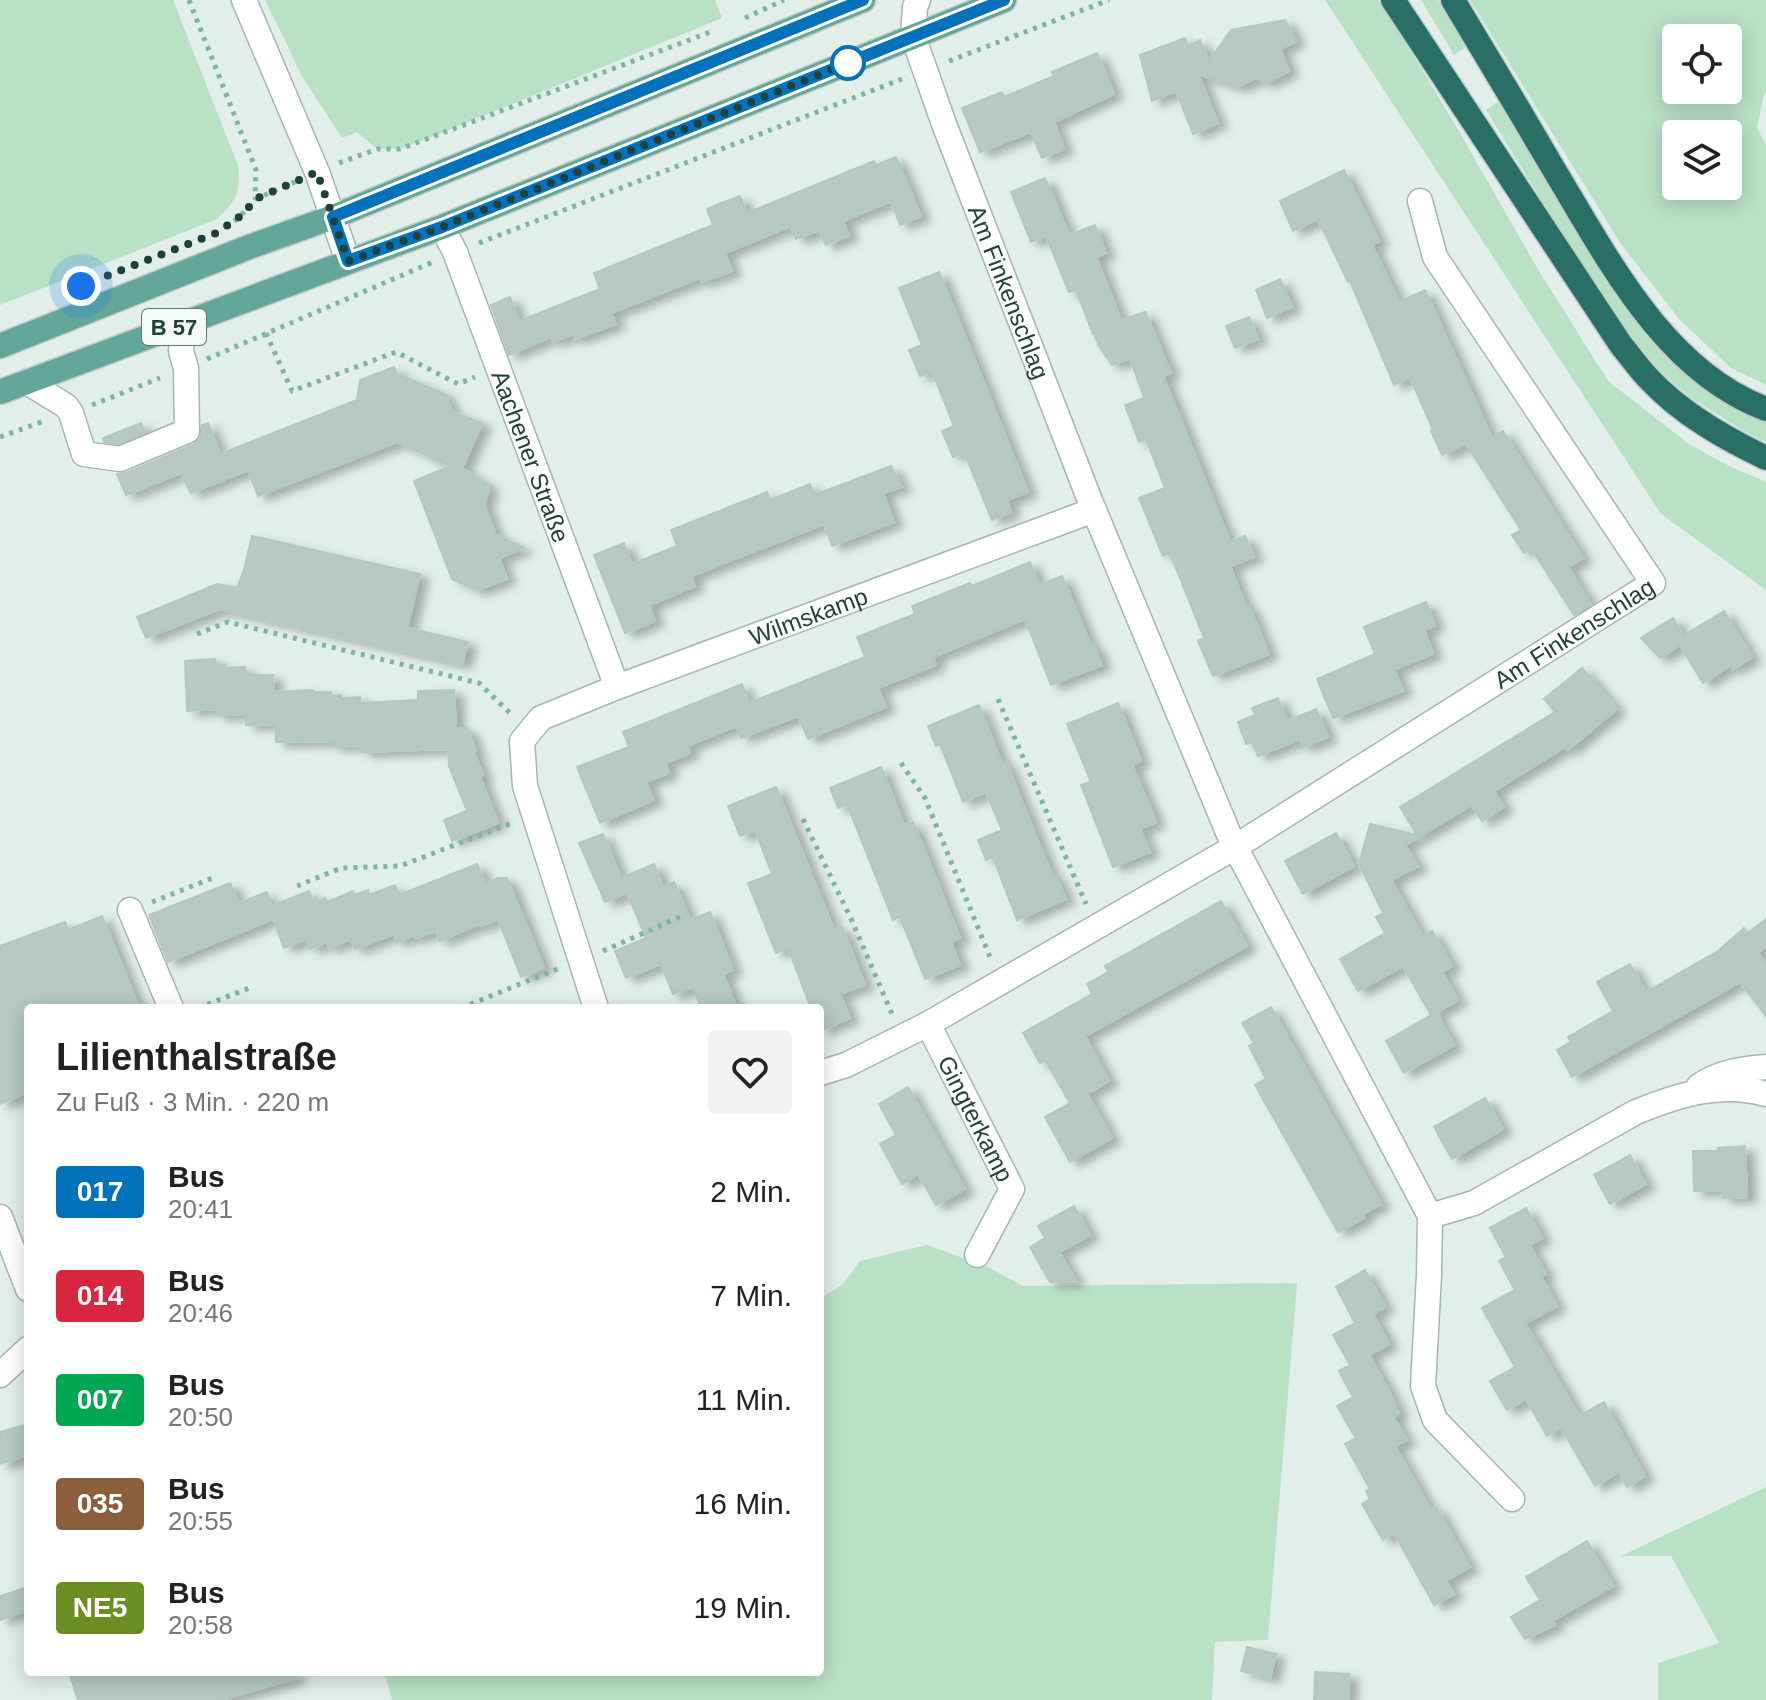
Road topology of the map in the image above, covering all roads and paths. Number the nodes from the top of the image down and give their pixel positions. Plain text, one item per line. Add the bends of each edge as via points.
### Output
1 (189, 0) edge
2 (244, 0) edge
3 (784, 0) edge
4 (863, 0) edge
5 (918, 0) edge
6 (1004, 0) edge
7 (1109, 0) edge
8 (1393, 0) edge
9 (1400, 0) edge
10 (1453, 0) edge
11 (744, 18) dead end
12 (716, 29) dead end
13 (913, 36) junction
14 (1428, 53) junction
15 (925, 70) junction
16 (317, 172) junction
17 (258, 198) junction
18 (1420, 201) dead end
19 (333, 217) junction
20 (442, 227) junction
21 (216, 233) dead end
22 (455, 252) junction
23 (348, 261) junction
24 (183, 324) junction
25 (266, 333) junction
26 (0, 346) edge
27 (498, 367) junction
28 (186, 368) junction
29 (27, 382) junction
30 (0, 392) edge
31 (1766, 409) edge
32 (71, 413) junction
33 (0, 437) edge
34 (1766, 458) edge
35 (1094, 510) junction
36 (197, 634) dead end
37 (617, 687) junction
38 (998, 699) dead end
39 (529, 733) junction
40 (901, 763) dead end
41 (535, 815) junction
42 (803, 819) dead end
43 (1235, 847) junction
44 (215, 877) dead end
45 (297, 886) dead end
46 (130, 910) joint
47 (1096, 928) junction
48 (1000, 983) junction
49 (252, 987) dead end
50 (169, 1004) edge
51 (208, 1004) edge
52 (595, 1004) edge
53 (928, 1024) junction
54 (902, 1038) junction
55 (1766, 1067) edge
56 (824, 1072) edge
57 (1690, 1092) junction
58 (1766, 1094) edge
59 (1430, 1216) junction
60 (0, 1217) edge
61 (977, 1255) dead end
62 (24, 1279) edge
63 (24, 1353) edge
64 (0, 1375) edge
65 (1512, 1499) dead end

1 - 17 path via 256,170
2 - 16 street
3 - 11 path
4 - 19 main road, B 57
5 - 13 street, Am Finkenschlag
6 - 13 main road, B 57
7 - 15 path
8 - 14 highway
9 - 14 highway
10 - 31 highway via 1616,273 1673,346 1706,377
12 - 16 path via 400,149 377,149
13 - 15 street, Am Finkenschlag
13 - 20 main road, B 57
14 - 34 highway via 1650,381 1690,415
15 - 22 path
15 - 35 street, Am Finkenschlag
16 - 17 path
16 - 19 street
17 - 21 path
18 - 43 street, Am Finkenschlag via 1435,257 1653,583
19 - 23 street
19 - 26 main road, B 57
20 - 22 street, Aachener Straße
20 - 23 main road, B 57
22 - 25 path
22 - 27 street, Aachener Straße
23 - 24 main road, B 57
24 - 28 street
24 - 29 main road, B 57
25 - 27 path via 292,391 396,352 458,384
25 - 28 path
27 - 37 street, Aachener Straße
28 - 32 path
28 - 32 street via 187,431 120,459 84,454
29 - 30 main road, B 57
29 - 32 street
32 - 33 path
35 - 37 street, Wilmskamp
35 - 43 street, Am Finkenschlag
36 - 39 path via 228,622 479,683
37 - 39 street, Wilmskamp via 541,718
38 - 47 path
39 - 41 street via 522,741 525,786
40 - 48 path via 925,798
41 - 45 path via 400,866 341,868
41 - 52 street
42 - 54 path
43 - 47 street
43 - 59 street, Am Finkenschlag
44 - 46 path
46 - 50 street
47 - 48 street
48 - 53 street
49 - 51 path
53 - 54 street
53 - 61 street, Gingterkamp via 1012,1189
54 - 56 street
55 - 57 street via 1731,1071
57 - 58 street
57 - 59 street via 1636,1112 1474,1203
59 - 65 street, Am Finkenschlag via 1423,1386 1435,1420
60 - 62 street
63 - 64 street

